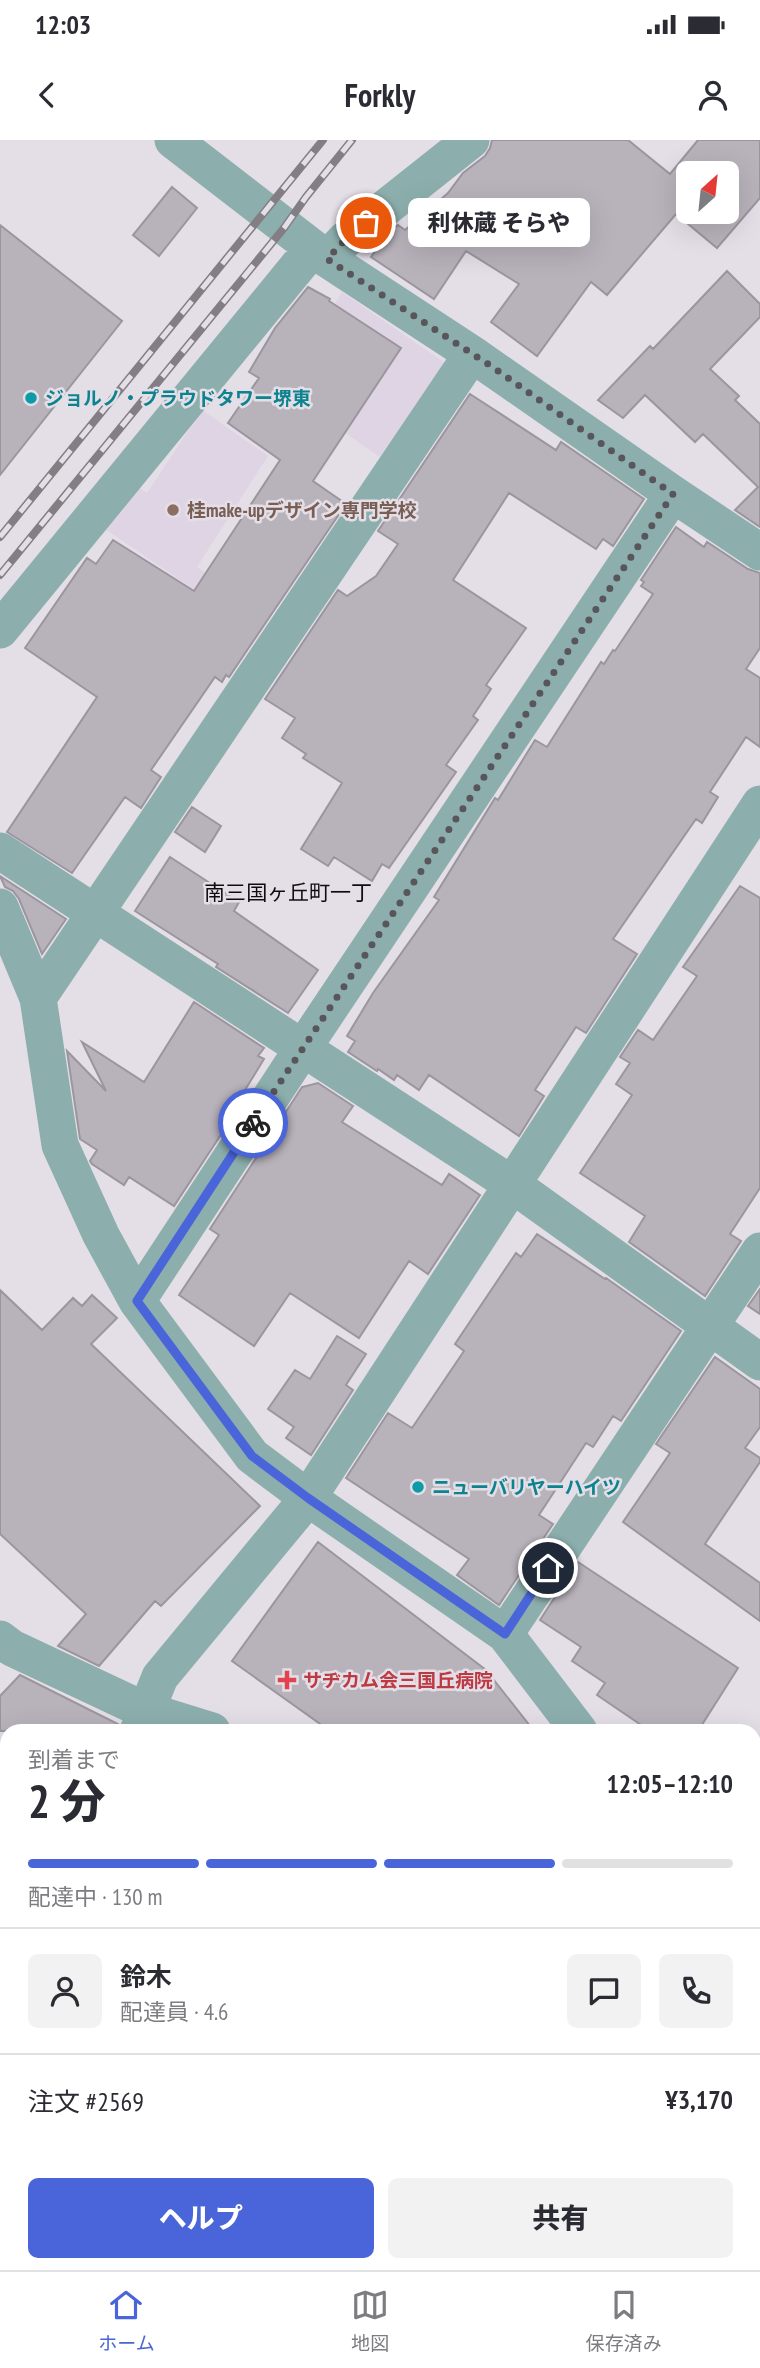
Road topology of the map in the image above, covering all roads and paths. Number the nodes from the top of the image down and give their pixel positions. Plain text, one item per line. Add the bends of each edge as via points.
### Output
1 (173, 140) edge
2 (471, 140) edge
3 (319, 254) junction
4 (472, 354) junction
5 (673, 494) junction
6 (760, 552) edge
7 (0, 630) edge
8 (760, 804) edge
9 (0, 851) edge
10 (0, 907) edge
11 (98, 912) junction
12 (38, 998) junction
13 (303, 1048) junction
14 (513, 1185) junction
15 (760, 1251) edge
16 (137, 1301) junction
17 (709, 1325) junction
18 (760, 1362) edge
19 (308, 1498) junction
20 (505, 1634) junction
21 (4, 1649) edge
22 (141, 1720) edge
23 (167, 1724) edge
24 (574, 1724) edge

1 - 3 street
2 - 3 street via 345,240
3 - 4 street
3 - 7 street
4 - 5 street
4 - 11 street
5 - 6 street
5 - 13 street
8 - 14 street
9 - 11 street
10 - 12 street
11 - 12 street
11 - 13 street
12 - 16 street via 60,1145
13 - 14 street
13 - 16 street
14 - 17 street
14 - 19 street
15 - 17 street
16 - 19 street via 252,1456
17 - 18 street
17 - 20 street
19 - 20 street
19 - 22 street via 160,1677
20 - 24 street
21 - 22 street
22 - 23 street

